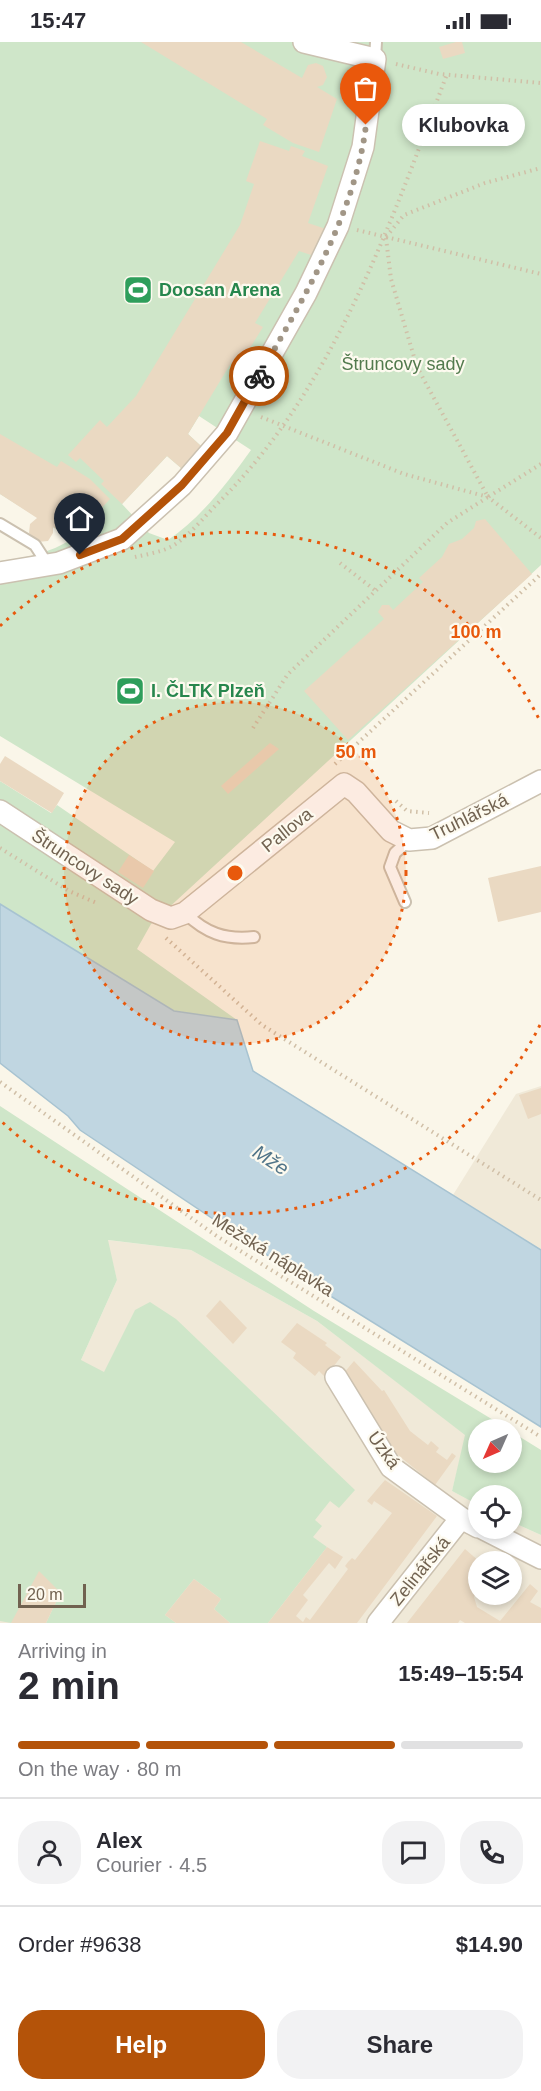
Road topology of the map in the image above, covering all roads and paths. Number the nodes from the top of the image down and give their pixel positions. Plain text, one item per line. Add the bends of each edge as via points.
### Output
1 (304, 42) edge
2 (376, 50) edge
3 (447, 75) junction
4 (541, 83) edge
5 (541, 168) edge
6 (338, 225) junction
7 (386, 237) junction
8 (541, 274) edge
9 (241, 408) junction
10 (541, 464) edge
11 (488, 497) junction
12 (0, 524) edge
13 (541, 538) edge
14 (340, 563) dead end
15 (48, 565) junction
16 (0, 573) edge
17 (541, 574) edge
18 (376, 591) junction
19 (254, 728) dead end
20 (333, 765) dead end
21 (541, 781) edge
22 (344, 784) joint
23 (392, 798) dead end
24 (0, 811) edge
25 (437, 812) dead end
26 (409, 840) junction
27 (0, 848) edge
28 (405, 902) dead end
29 (108, 908) dead end
30 (171, 920) junction
31 (254, 937) dead end
32 (0, 1082) edge
33 (541, 1200) edge
34 (336, 1377) dead end
35 (541, 1437) edge
36 (468, 1520) edge
37 (468, 1530) edge
38 (504, 1539) edge
39 (541, 1558) edge
40 (378, 1623) edge

1 - 2 street
2 - 3 path
2 - 6 street via 363,147
3 - 4 path
3 - 7 path
5 - 7 path via 485,183 404,215
6 - 7 path
6 - 9 street via 306,293
7 - 8 path
7 - 11 path via 391,279 417,367
9 - 11 path via 404,474
9 - 15 street via 203,463 141,524 122,539
10 - 11 path
11 - 13 path
11 - 18 path via 447,523
12 - 15 lane via 35,545
14 - 18 path
15 - 16 street
17 - 20 path
18 - 19 path via 288,674
21 - 26 street, Truhlářská via 432,837
22 - 26 street, Truhlářská via 391,831
22 - 30 street, Pallova
23 - 25 path via 407,811
24 - 30 street, Štruncovy sady
26 - 28 lane via 395,853 390,867
27 - 29 path via 69,891
30 - 31 lane via 219,936
30 - 33 path via 262,1025
32 - 35 path, Mežská náplavka via 218,1237
34 - 36 street, Úzká via 391,1467
37 - 40 street, Zelinářská
38 - 39 street, Úzká

